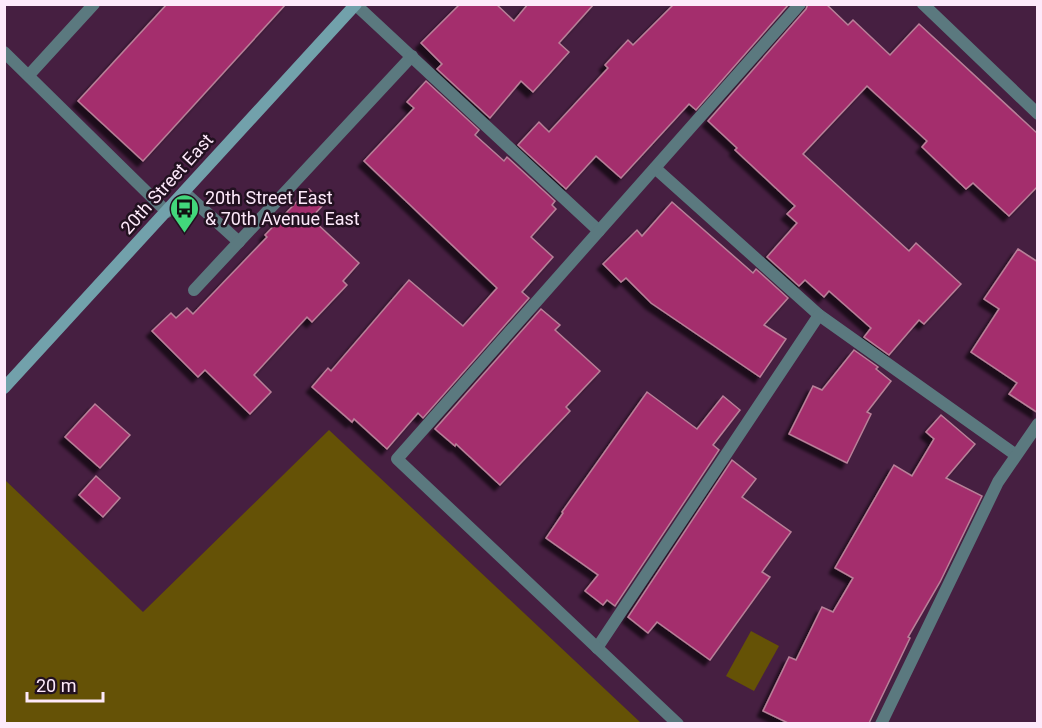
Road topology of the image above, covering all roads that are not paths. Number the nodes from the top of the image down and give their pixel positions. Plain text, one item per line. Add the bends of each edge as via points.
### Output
1 (94, 4) edge
2 (800, 4) edge
3 (923, 4) edge
4 (356, 5) edge
5 (4, 52) edge
6 (412, 56) junction
7 (29, 75) junction
8 (1038, 114) edge
9 (655, 168) junction
10 (184, 192) junction
11 (167, 212) junction
12 (599, 231) junction
13 (239, 242) junction
14 (194, 290) dead end
15 (819, 315) junction
16 (4, 388) edge
17 (1038, 424) edge
18 (1016, 455) junction
19 (597, 648) junction
20 (678, 723) edge
21 (881, 723) edge

1 - 7 lane
2 - 9 lane
3 - 8 lane
4 - 6 lane
4 - 10 main road, 20th Street East
5 - 7 lane
6 - 12 lane
6 - 13 lane
7 - 11 lane
9 - 12 lane
9 - 15 lane
10 - 11 main road, 20th Street East
10 - 13 lane
11 - 16 main road, 20th Street East
12 - 19 lane via 397,459
13 - 14 lane
15 - 18 lane
15 - 19 lane
17 - 18 lane
18 - 21 lane via 998,482
19 - 20 lane

